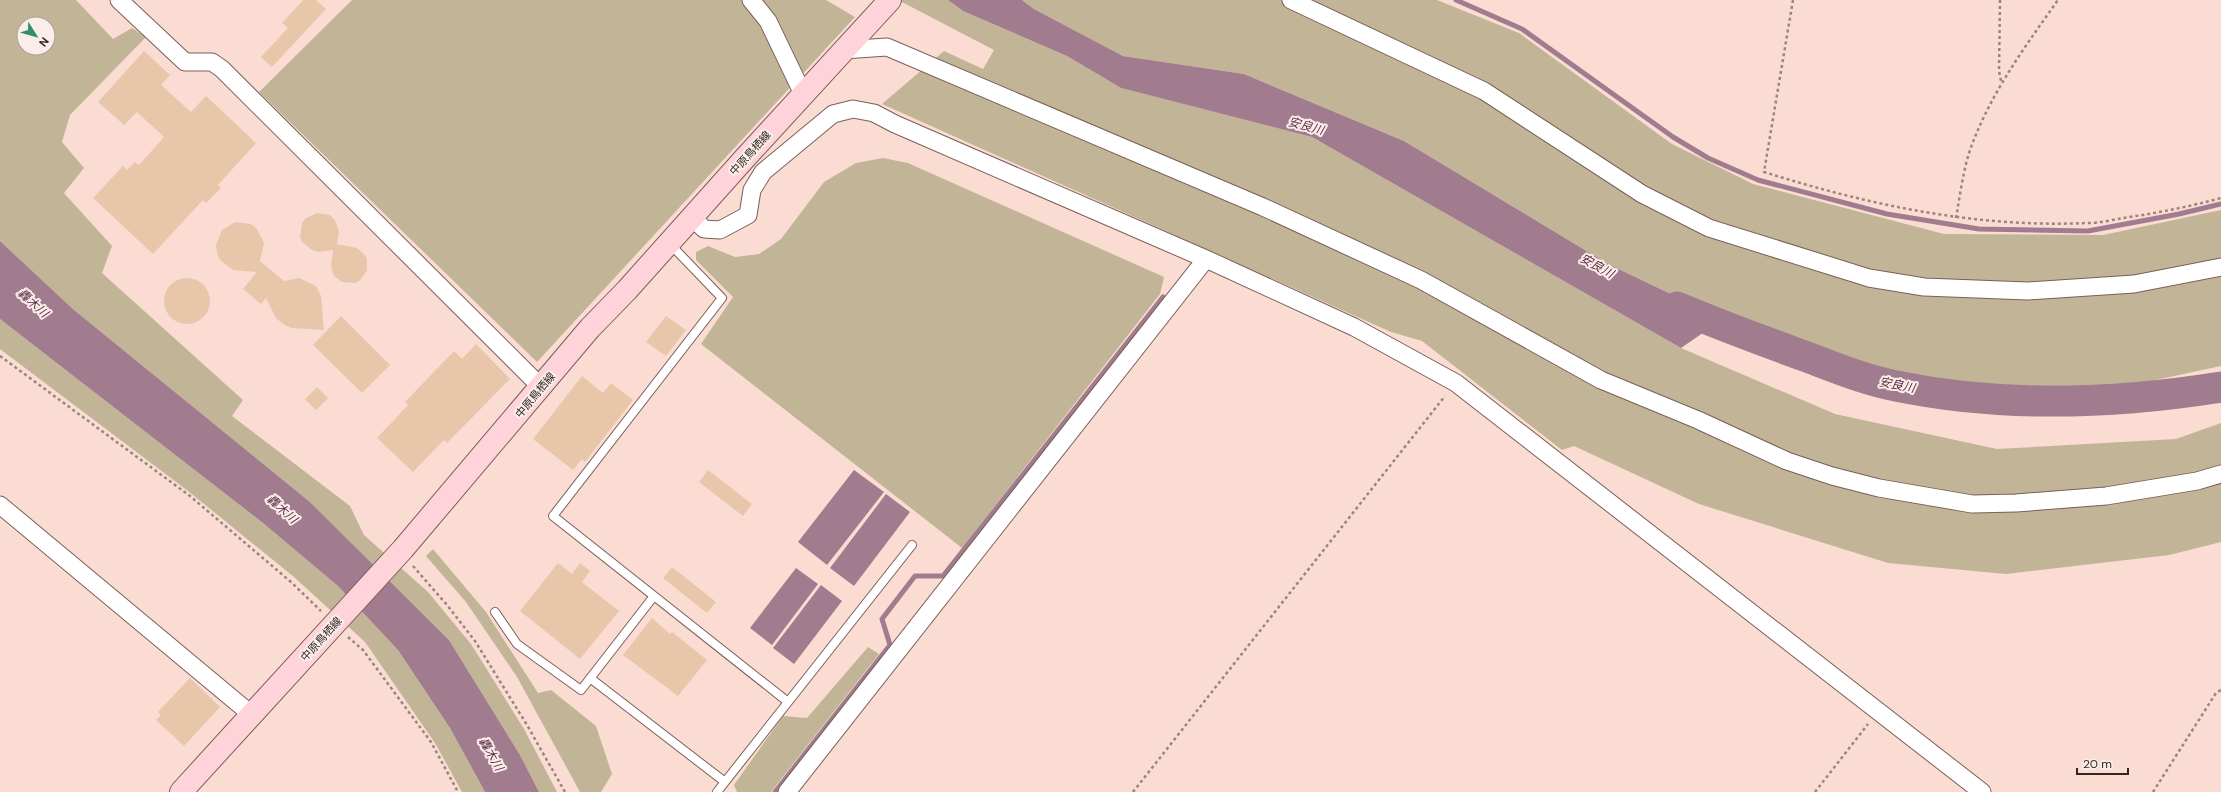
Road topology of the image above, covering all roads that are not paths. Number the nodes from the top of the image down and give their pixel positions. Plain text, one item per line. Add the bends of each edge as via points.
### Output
1 (119, 0) edge
2 (751, 0) edge
3 (890, 0) edge
4 (1291, 0) edge
5 (843, 50) junction
6 (803, 94) junction
7 (692, 217) junction
8 (669, 243) junction
9 (1206, 259) junction
10 (2221, 267) edge
11 (542, 388) junction
12 (2221, 474) edge
13 (0, 506) edge
14 (912, 544) dead end
15 (654, 596) junction
16 (495, 612) dead end
17 (590, 678) junction
18 (788, 702) junction
19 (252, 716) junction
20 (725, 782) junction
21 (181, 792) edge
22 (717, 792) edge
23 (787, 792) edge
24 (1982, 792) edge

1 - 11 street via 185,62 212,62 222,69
2 - 6 street via 768,21
3 - 5 main road, 中原鳥栖線
4 - 10 street via 1484,91 1642,194 1709,228 1869,278 1924,287 2028,291 2134,284
5 - 6 main road, 中原鳥栖線
5 - 12 street via 887,47 1248,200 1421,280 1601,380 1698,420 1768,453 1832,476 1917,496 1972,504 2016,504 2106,496 2197,481
6 - 7 main road, 中原鳥栖線
7 - 8 main road, 中原鳥栖線
7 - 9 street via 704,229 720,230 748,215 752,190 763,172 833,114 853,109 874,113
8 - 11 main road, 中原鳥栖線 via 590,328
8 - 15 lane via 722,298 553,516
9 - 23 street
9 - 24 street via 1354,327 1456,383
11 - 19 main road, 中原鳥栖線 via 400,553
13 - 19 street
14 - 18 lane
15 - 17 lane
15 - 18 lane
16 - 17 lane via 517,644 581,690
17 - 20 lane
18 - 20 lane
19 - 21 main road, 中原鳥栖線
20 - 22 lane

